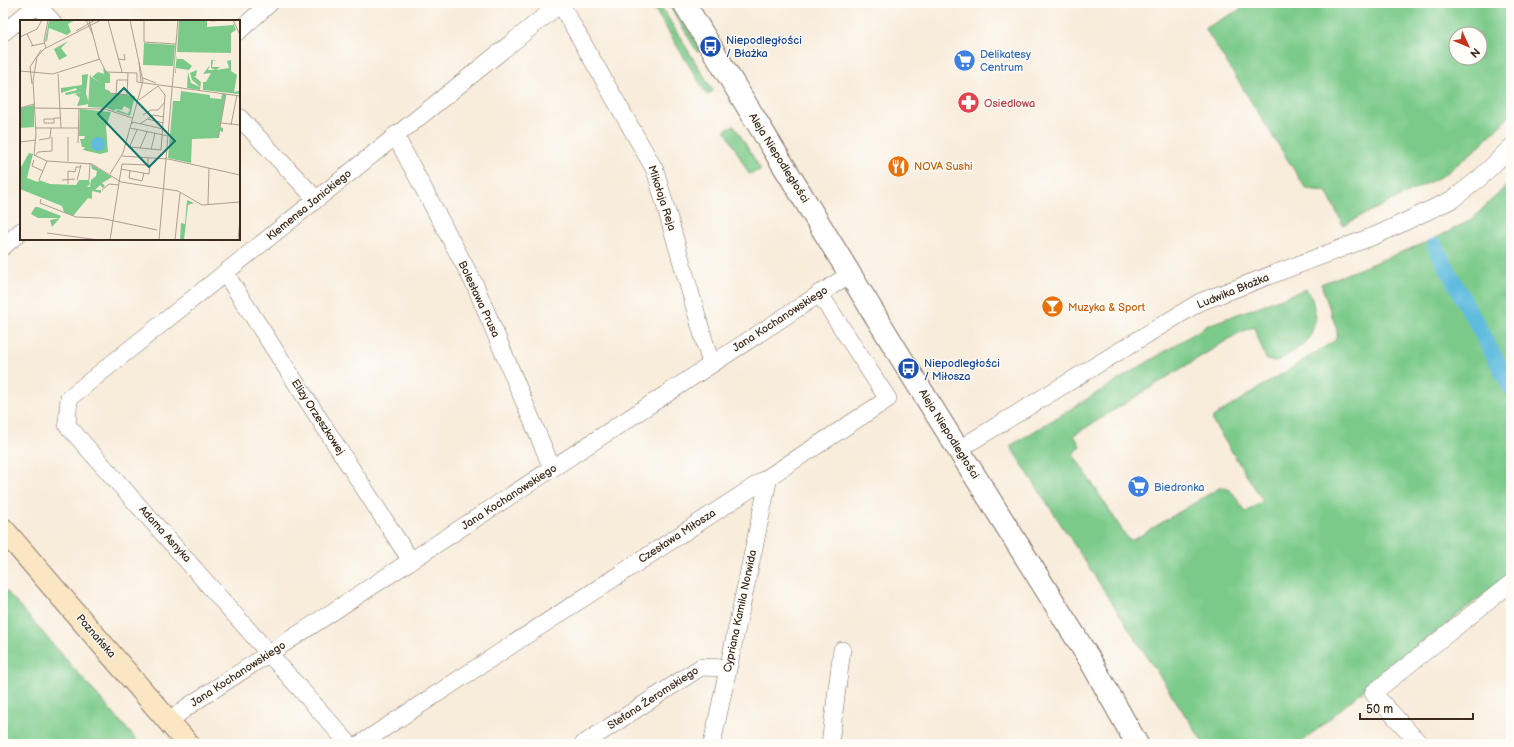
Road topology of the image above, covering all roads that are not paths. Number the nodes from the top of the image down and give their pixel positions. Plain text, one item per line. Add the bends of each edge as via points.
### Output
1 (270, 3) edge
2 (684, 3) edge
3 (38, 4) edge
4 (560, 4) edge
5 (51, 20) edge
6 (240, 30) edge
7 (3, 34) edge
8 (240, 118) edge
9 (395, 135) junction
10 (1511, 147) edge
11 (316, 199) junction
12 (20, 232) edge
13 (3, 247) edge
14 (225, 274) junction
15 (850, 274) junction
16 (820, 293) junction
17 (711, 364) junction
18 (68, 412) joint
19 (959, 449) junction
20 (552, 468) junction
21 (768, 477) junction
22 (3, 529) edge
23 (411, 561) junction
24 (1511, 583) edge
25 (842, 650) dead end
26 (271, 653) junction
27 (727, 668) junction
28 (169, 721) junction
29 (188, 744) edge
30 (349, 744) edge
31 (360, 744) edge
32 (583, 744) edge
33 (712, 744) edge
34 (830, 744) edge
35 (1137, 744) edge
36 (1420, 744) edge

1 - 6 street
2 - 15 street, Aleja Niepodległości
3 - 5 street
3 - 7 street
4 - 9 street, Klemensa Janickiego
4 - 17 street, Mikołaja Reja via 655,170
8 - 11 street
9 - 11 street, Klemensa Janickiego
9 - 20 street, Bolesława Prusa via 475,284
10 - 19 street, Ludwika Błażka via 1453,200 1379,234 1200,302
11 - 14 street, Klemensa Janickiego
12 - 13 street
14 - 18 street, Klemensa Janickiego via 69,398
14 - 23 street, Elizy Orzeszkowej
15 - 16 street, Jana Kochanowskiego
15 - 19 street, Aleja Niepodległości
16 - 17 street, Jana Kochanowskiego
16 - 21 street, Czesława Miłosza via 888,399
17 - 20 street, Jana Kochanowskiego
18 - 26 street, Adama Asnyka via 67,425
19 - 35 street, Aleja Niepodległości via 1090,660
20 - 23 street, Jana Kochanowskiego
21 - 27 street, Cypriana Kamila Norwida
21 - 31 street, Czesława Miłosza
22 - 28 main road, Poznańska
23 - 26 street, Jana Kochanowskiego
24 - 36 street via 1373,693
25 - 34 street
26 - 28 street, Jana Kochanowskiego
26 - 30 street, Adama Asnyka
27 - 32 street, Stefana Żeromskiego via 701,667
27 - 33 street, Cypriana Kamila Norwida
28 - 29 main road, Poznańska

